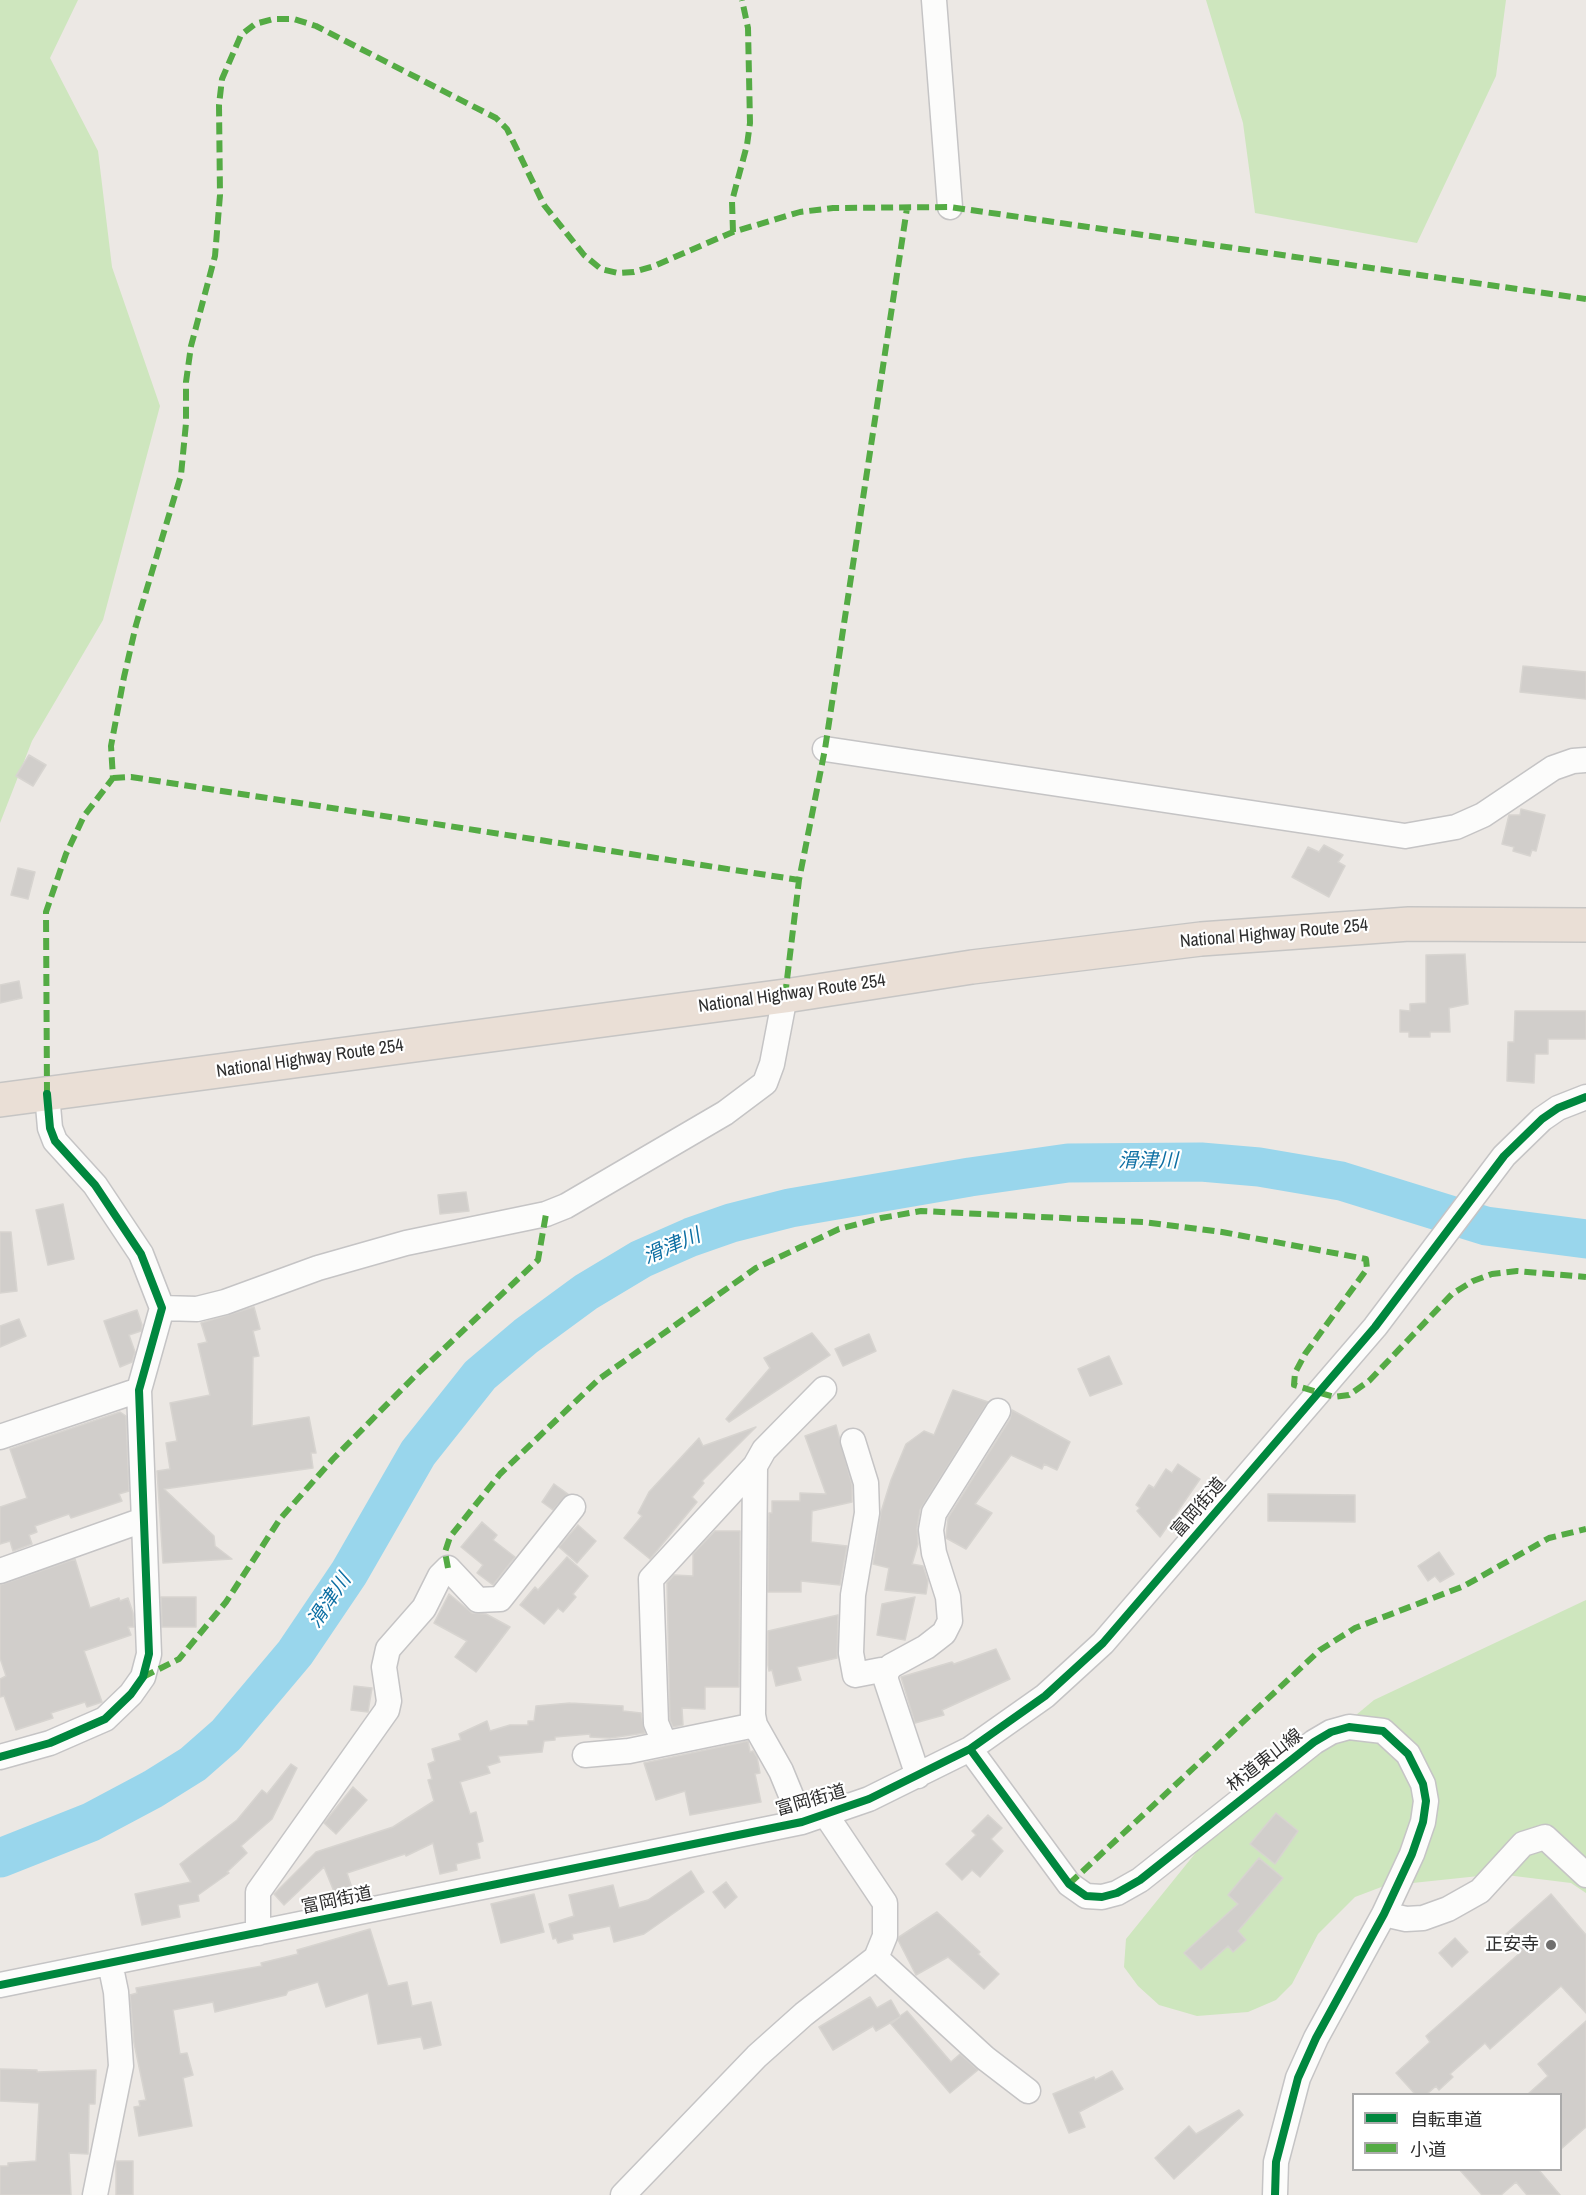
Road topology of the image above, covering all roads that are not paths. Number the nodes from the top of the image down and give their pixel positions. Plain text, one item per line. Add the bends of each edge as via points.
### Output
1 (934, 0) edge
2 (950, 207) dead end
3 (825, 749) dead end
4 (1586, 760) edge
5 (1586, 925) edge
6 (785, 996) junction
7 (47, 1094) junction
8 (1586, 1097) edge
9 (0, 1100) edge
10 (162, 1308) junction
11 (824, 1389) dead end
12 (139, 1390) junction
13 (998, 1411) dead end
14 (0, 1437) edge
15 (853, 1441) dead end
16 (755, 1466) junction
17 (573, 1507) dead end
18 (143, 1520) junction
19 (0, 1571) edge
20 (886, 1673) junction
21 (755, 1725) junction
22 (664, 1742) junction
23 (970, 1749) junction
24 (585, 1755) dead end
25 (0, 1756) edge
26 (918, 1776) junction
27 (826, 1815) junction
28 (802, 1822) junction
29 (1586, 1875) edge
30 (1384, 1914) junction
31 (258, 1933) junction
32 (876, 1958) junction
33 (110, 1963) junction
34 (0, 1984) edge
35 (1028, 2091) dead end
36 (95, 2195) edge
37 (623, 2195) edge
38 (1275, 2195) edge

1 - 2 street
3 - 4 street via 1405,836 1456,827 1484,815 1553,768
5 - 6 highway, National Highway Route 254 via 1409,924 1201,939 972,967
6 - 7 highway, National Highway Route 254
6 - 10 street via 765,1083 725,1113 566,1206 546,1214 406,1243 329,1264 225,1302 197,1309
7 - 9 highway, National Highway Route 254
7 - 10 street via 55,1141 95,1185 141,1254
8 - 23 street, 富岡街道 via 1558,1108 1523,1135 1504,1156 1375,1327 1103,1643 1046,1696
10 - 12 street
11 - 16 street via 764,1450
12 - 14 street
12 - 18 street
13 - 20 street via 934,1513 934,1553 951,1621 944,1633
15 - 20 street via 866,1483 867,1513 853,1594 851,1653 855,1675 881,1670
16 - 21 street
16 - 22 street via 651,1579 656,1723
17 - 31 street via 500,1599 478,1600 448,1568 440,1576 424,1608 388,1649 384,1667 387,1710 258,1892
18 - 19 street
18 - 25 street via 150,1634 143,1677 105,1719 51,1743
20 - 26 street
21 - 22 street
21 - 28 street
22 - 24 street via 629,1751
23 - 26 street, 富岡街道
23 - 30 street, 林道東山線 via 1070,1884 1086,1896 1102,1896 1117,1893 1140,1880 1331,1732 1348,1728 1383,1731 1408,1754 1423,1784 1426,1801 1412,1854
26 - 27 street, 富岡街道
27 - 28 street, 富岡街道
27 - 32 street via 885,1903 885,1936
28 - 31 street, 富岡街道
29 - 30 street via 1545,1837 1523,1844 1480,1891 1448,1909 1423,1918
30 - 38 street, 林道東山線 via 1298,2078 1278,2153
31 - 33 street, 富岡街道
32 - 35 street via 985,2058
32 - 37 street via 757,2056
33 - 34 street, 富岡街道
33 - 36 street via 121,2066

